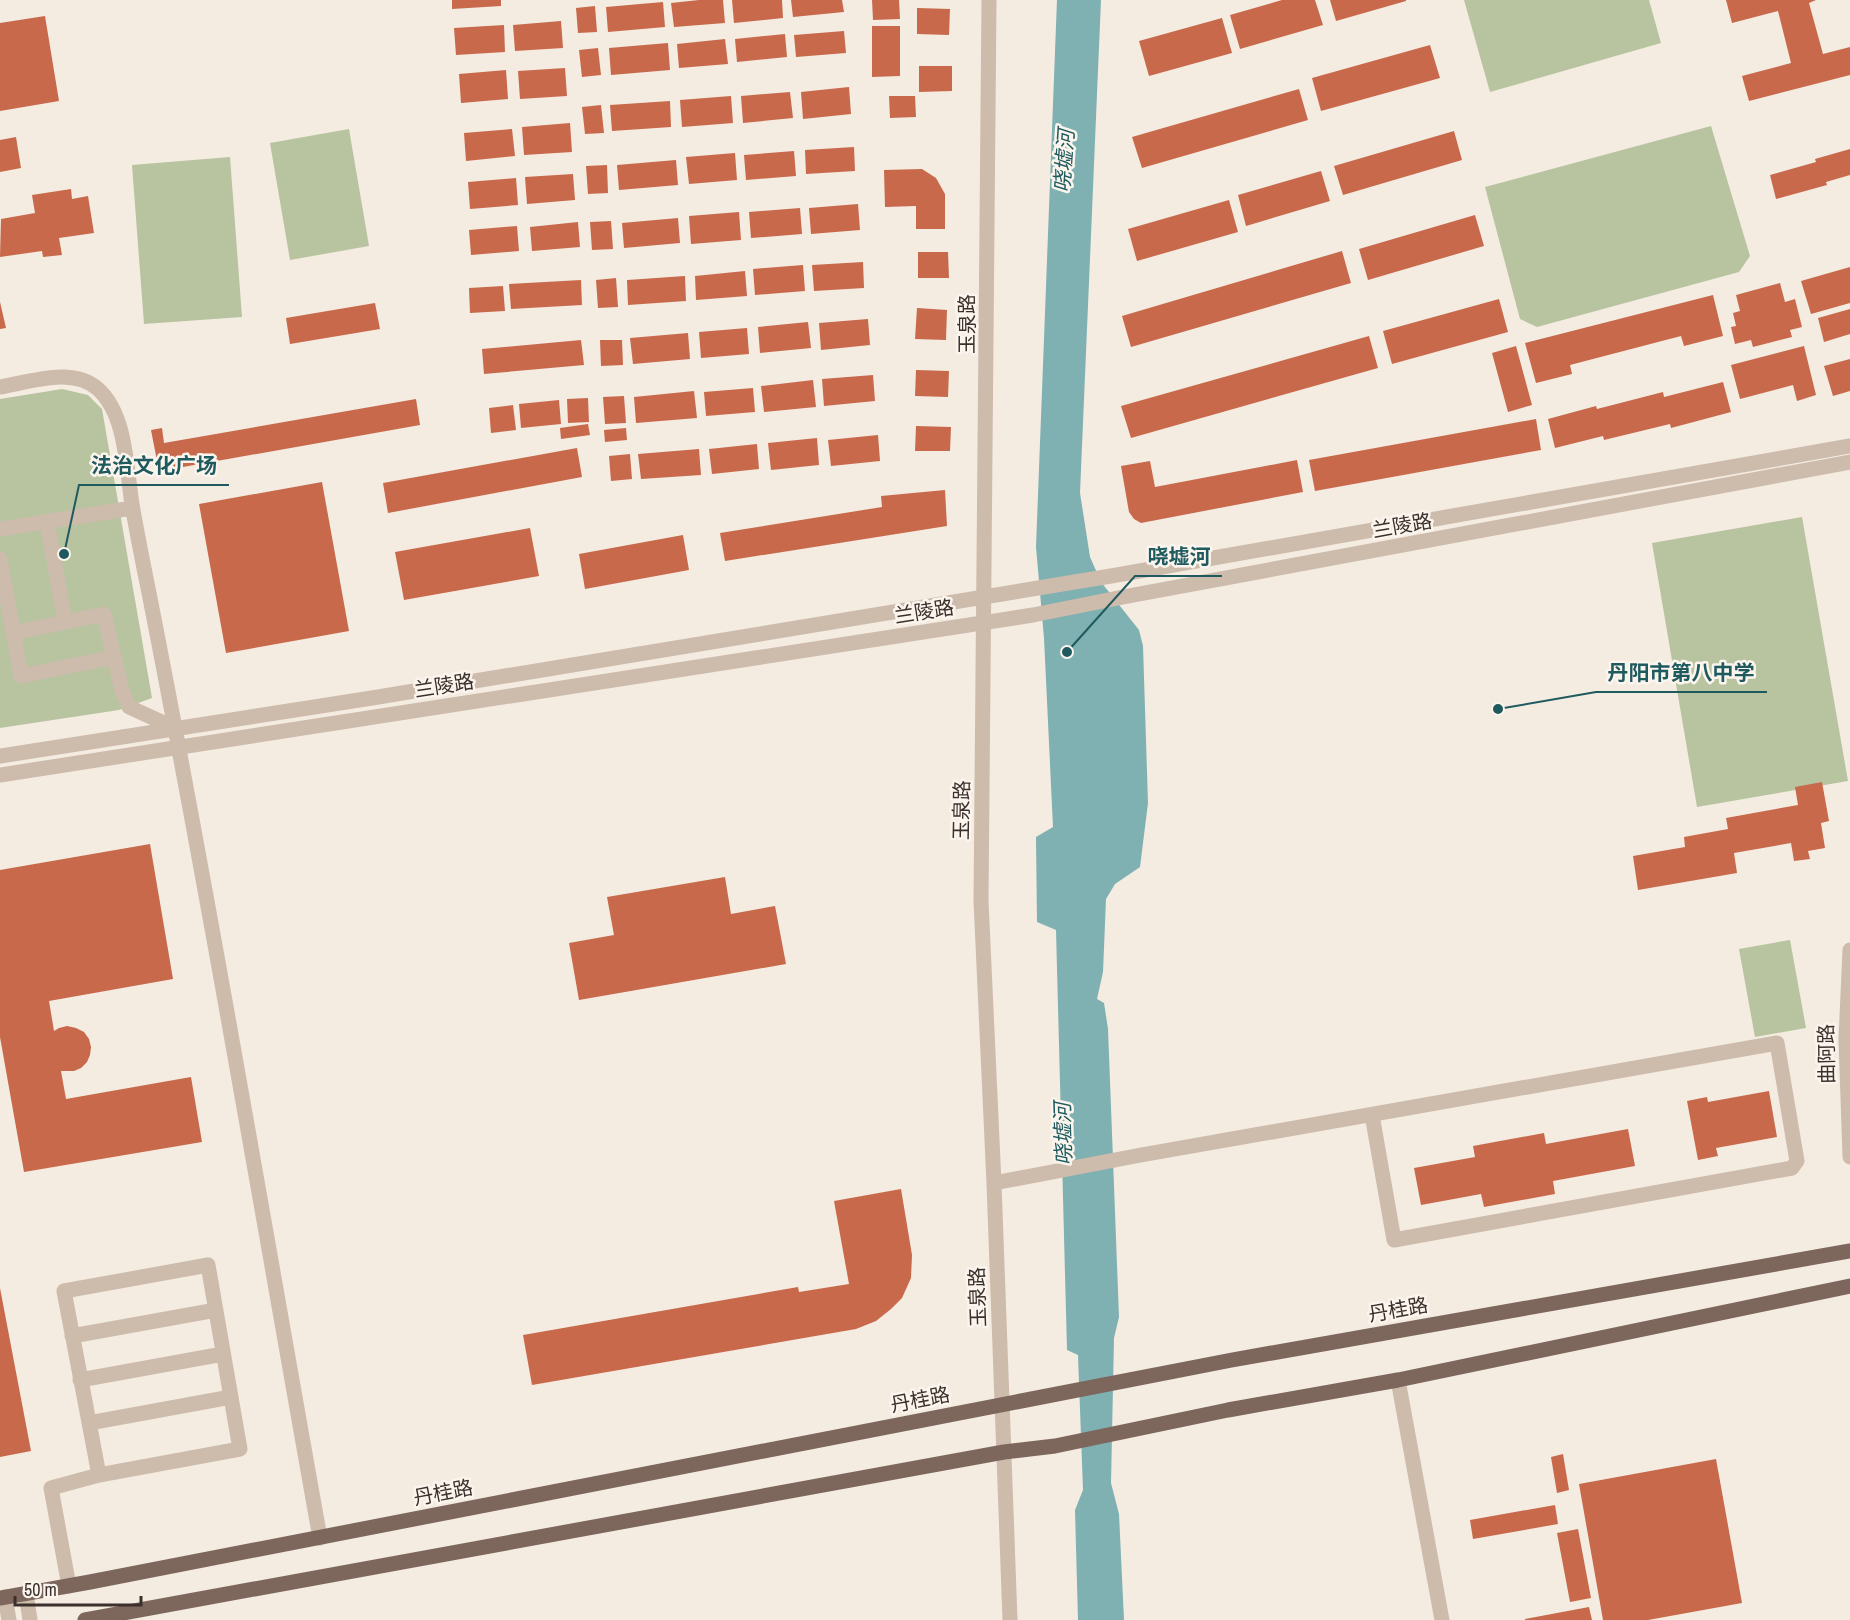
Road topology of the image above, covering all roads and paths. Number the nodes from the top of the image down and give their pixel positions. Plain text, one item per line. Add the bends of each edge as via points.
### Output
1 (989, 0) edge
2 (0, 387) edge
3 (1850, 446) edge
4 (1850, 462) edge
5 (132, 508) junction
6 (47, 521) junction
7 (0, 529) edge
8 (0, 559) edge
9 (985, 597) junction
10 (65, 622) junction
11 (984, 623) junction
12 (13, 633) junction
13 (114, 657) junction
14 (175, 728) junction
15 (178, 747) junction
16 (0, 756) edge
17 (0, 775) edge
18 (1850, 950) edge
19 (1372, 1115) junction
20 (1850, 1158) edge
21 (994, 1183) junction
22 (1850, 1251) edge
23 (1850, 1286) edge
24 (216, 1310) junction
25 (72, 1336) junction
26 (224, 1354) junction
27 (80, 1380) junction
28 (1398, 1380) junction
29 (231, 1397) junction
30 (1002, 1405) junction
31 (89, 1423) junction
32 (1004, 1452) junction
33 (99, 1475) junction
34 (320, 1538) junction
35 (69, 1586) junction
36 (26, 1594) junction
37 (3, 1598) edge
38 (9, 1620) edge
39 (30, 1620) edge
40 (85, 1620) edge
41 (1010, 1620) edge
42 (1442, 1620) edge

1 - 9 street, 玉泉路
2 - 5 street via 64,376 82,378 99,389 113,409 122,433
3 - 9 street, 兰陵路
4 - 11 street, 兰陵路
5 - 6 street
5 - 14 street
6 - 7 street
6 - 10 street
8 - 12 street
9 - 11 street, 玉泉路
9 - 14 street, 兰陵路
10 - 12 street
10 - 13 street via 104,615
11 - 15 street, 兰陵路
11 - 21 street, 玉泉路 via 981,901
12 - 13 street via 21,676
13 - 14 street via 129,706
14 - 15 street
14 - 16 street, 兰陵路
15 - 17 street, 兰陵路
15 - 34 street
18 - 20 street, 曲阿路 via 1846,1039
19 - 19 street via 1394,1240 1792,1168 1797,1161 1777,1043
19 - 21 street
21 - 30 street, 玉泉路
22 - 30 main road, 丹桂路 via 1255,1356
23 - 28 main road
24 - 25 street
24 - 25 street via 208,1265 64,1292
24 - 26 street
25 - 27 street
26 - 27 street
26 - 29 street
27 - 31 street
28 - 32 main road via 1055,1446
28 - 42 street
29 - 31 street
29 - 33 street via 240,1449
30 - 32 street, 玉泉路
30 - 34 main road, 丹桂路
31 - 33 street
32 - 40 main road
32 - 41 street, 玉泉路
33 - 35 street via 51,1488
34 - 35 main road, 丹桂路
35 - 36 main road, 丹桂路
36 - 37 main road, 丹桂路
36 - 39 street
37 - 38 street

